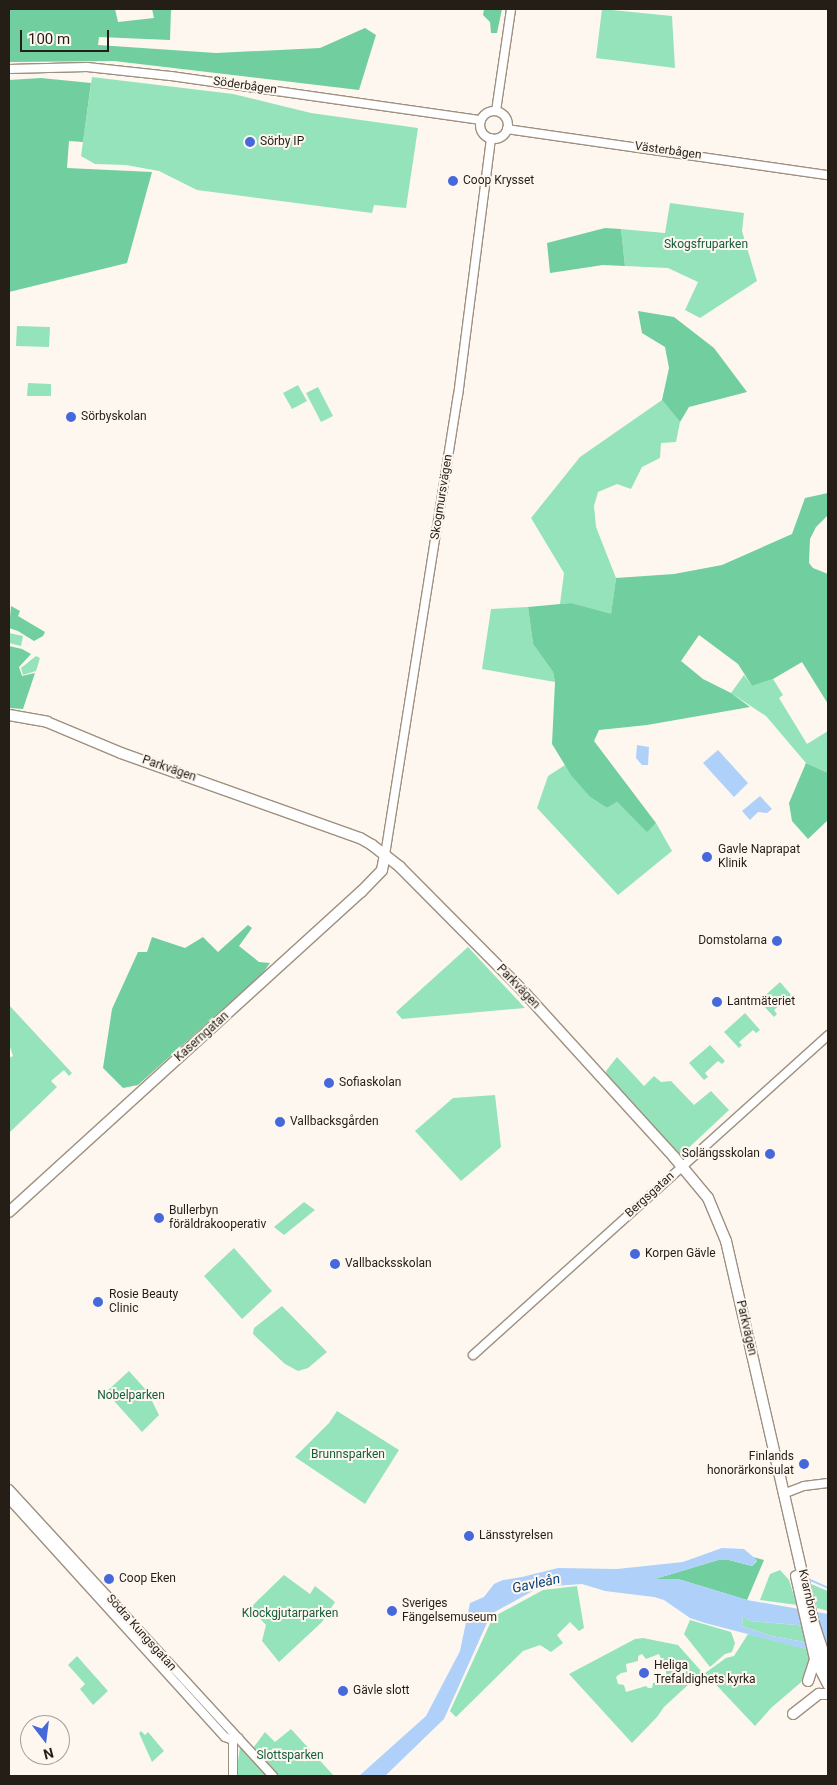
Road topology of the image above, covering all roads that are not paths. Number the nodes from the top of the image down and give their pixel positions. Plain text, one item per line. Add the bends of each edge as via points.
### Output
1 (512, 9) edge
2 (9, 69) edge
3 (496, 111) junction
4 (481, 120) junction
5 (507, 129) junction
6 (491, 138) junction
7 (828, 175) edge
8 (9, 715) edge
9 (385, 855) junction
10 (828, 1035) edge
11 (682, 1166) junction
12 (9, 1212) edge
13 (472, 1355) dead end
14 (828, 1483) edge
15 (9, 1489) edge
16 (783, 1494) junction
17 (9, 1499) edge
18 (796, 1558) joint
19 (818, 1669) edge
20 (827, 1681) edge
21 (817, 1688) dead end
22 (828, 1694) edge
23 (793, 1714) dead end
24 (232, 1738) junction
25 (233, 1776) edge
26 (273, 1776) edge

1 - 3 street
2 - 4 street, Söderbågen via 87,67 171,76
3 - 4 street via 489,112
3 - 5 street via 507,120
4 - 6 street via 483,134
5 - 6 street via 502,136
5 - 7 street, Västerbågen
6 - 9 street, Skogmursvägen via 457,406
8 - 9 main road, Parkvägen via 47,722 121,753 360,838
9 - 11 main road, Parkvägen via 524,992
9 - 12 main road, Kaserngatan via 382,870 361,892
10 - 11 street, Bergsgatan
11 - 13 street, Bergsgatan
11 - 16 main road, Parkvägen via 708,1198 726,1240
14 - 16 street via 804,1486
15 - 24 street, Södra Kungsgatan
16 - 18 main road, Parkvägen
17 - 24 street, Södra Kungsgatan
18 - 19 main road, Kvarnbron via 814,1624
19 - 20 main road
19 - 20 main road
20 - 21 main road
22 - 23 main road via 819,1694
24 - 25 street
24 - 26 street, Södra Kungsgatan

